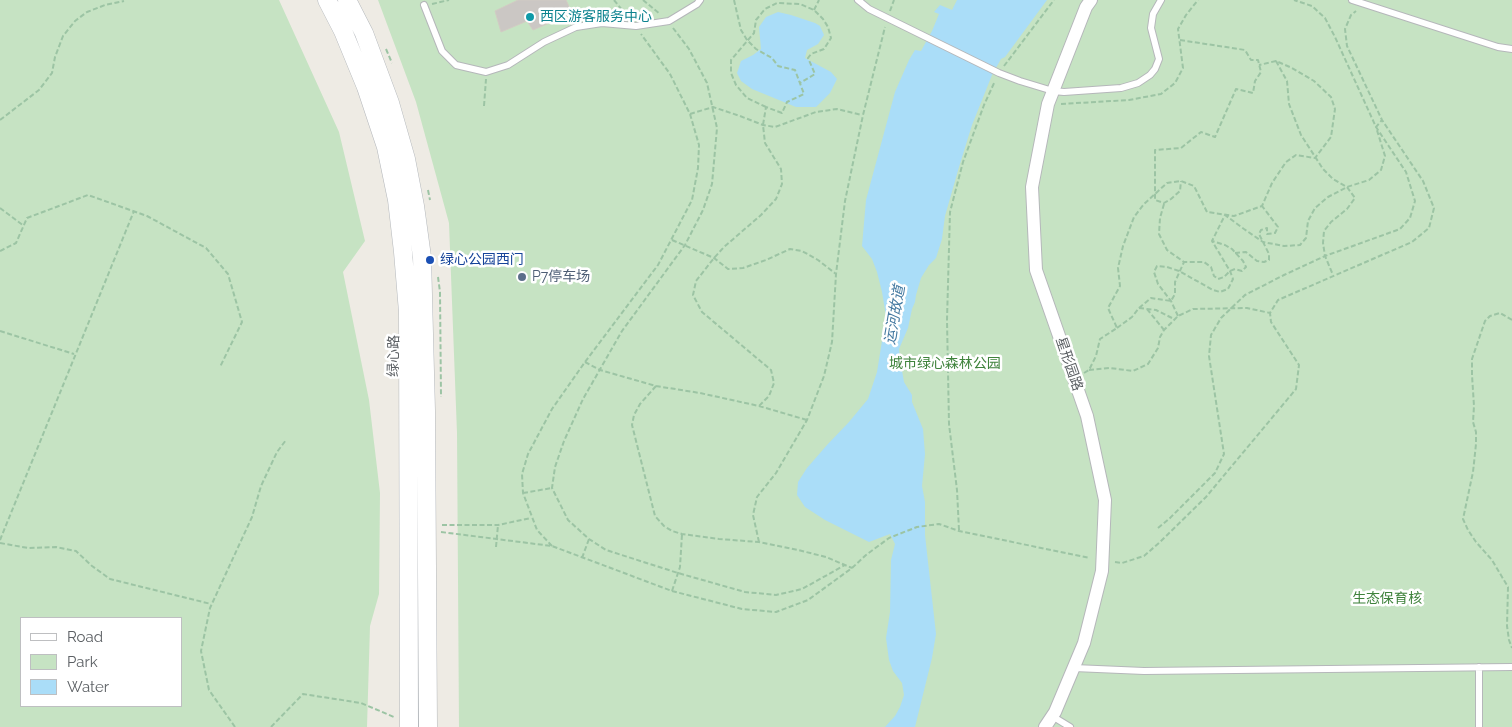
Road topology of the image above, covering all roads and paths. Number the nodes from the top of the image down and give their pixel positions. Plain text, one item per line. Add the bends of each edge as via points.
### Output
1 (327, 0) edge
2 (347, 0) edge
3 (614, 0) edge
4 (643, 0) edge
5 (700, 0) edge
6 (734, 0) edge
7 (819, 0) edge
8 (858, 0) edge
9 (894, 0) edge
10 (1054, 0) edge
11 (1091, 0) edge
12 (1161, 0) edge
13 (1294, 0) edge
14 (1352, 0) edge
15 (124, 1) edge
16 (1365, 4) junction
17 (424, 5) dead end
18 (814, 10) junction
19 (887, 18) junction
20 (669, 21) junction
21 (636, 26) junction
22 (747, 40) junction
23 (1180, 40) dead end
24 (1512, 48) edge
25 (1276, 61) junction
26 (1259, 64) junction
27 (486, 72) junction
28 (999, 72) junction
29 (800, 83) junction
30 (1053, 91) junction
31 (484, 106) dead end
32 (713, 107) junction
33 (766, 107) junction
34 (690, 114) junction
35 (863, 115) junction
36 (0, 120) edge
37 (1382, 120) junction
38 (763, 125) junction
39 (1376, 127) junction
40 (1315, 158) junction
41 (1181, 181) junction
42 (1347, 187) junction
43 (1154, 195) junction
44 (1164, 203) junction
45 (1262, 206) junction
46 (0, 208) edge
47 (134, 211) junction
48 (1225, 215) junction
49 (24, 226) junction
50 (672, 240) junction
51 (1212, 241) junction
52 (1263, 242) junction
53 (685, 245) junction
54 (0, 251) edge
55 (1235, 253) junction
56 (1325, 256) junction
57 (714, 258) junction
58 (1184, 262) junction
59 (1179, 271) junction
60 (1230, 271) junction
61 (836, 274) junction
62 (1333, 275) junction
63 (1172, 301) junction
64 (1139, 308) junction
65 (1147, 309) junction
66 (1229, 309) junction
67 (1270, 314) junction
68 (1178, 316) junction
69 (1174, 319) junction
70 (1512, 320) edge
71 (1117, 328) junction
72 (1164, 330) junction
73 (0, 332) edge
74 (75, 354) junction
75 (585, 362) junction
76 (220, 367) dead end
77 (600, 370) junction
78 (1089, 370) junction
79 (1074, 379) junction
80 (656, 386) junction
81 (759, 406) junction
82 (806, 420) junction
83 (286, 440) dead end
84 (552, 488) junction
85 (523, 493) junction
86 (531, 518) junction
87 (498, 525) junction
88 (427, 527) junction
89 (1158, 528) dead end
90 (960, 531) junction
91 (682, 534) junction
92 (497, 538) junction
93 (589, 539) junction
94 (0, 541) edge
95 (759, 542) junction
96 (552, 546) junction
97 (496, 547) dead end
98 (582, 558) junction
99 (1102, 561) junction
100 (845, 565) junction
101 (852, 568) junction
102 (678, 573) junction
103 (672, 591) junction
104 (212, 605) junction
105 (1512, 648) edge
106 (1512, 666) edge
107 (1479, 667) junction
108 (1074, 668) junction
109 (1052, 716) junction
110 (394, 717) dead end
111 (235, 727) edge
112 (271, 727) edge
113 (409, 727) edge
114 (428, 727) edge
115 (1045, 727) edge
116 (1070, 727) edge
117 (1479, 727) edge

1 - 113 main road, 绿心路 via 366,87 386,147 403,252 408,312
2 - 88 main road via 364,33 390,103 415,206 422,257
3 - 21 path
4 - 20 path
5 - 20 lane
6 - 22 path via 741,30
7 - 18 path
8 - 19 lane
9 - 19 path
10 - 28 path
11 - 30 street, 星形园路
12 - 30 lane via 1151,28 1159,59 1150,75 1121,88
13 - 39 path via 1312,6 1325,18
14 - 16 lane
15 - 36 path via 105,5 74,21 62,36 52,73 38,90
16 - 24 lane via 1498,47
16 - 37 path via 1351,15 1344,29 1347,46
17 - 27 lane via 442,51 456,65
18 - 22 path via 800,4 777,3 765,9 756,20 754,32
18 - 29 path via 828,27 831,38 824,49 808,58 815,74
19 - 28 lane
19 - 35 path
20 - 21 lane
20 - 32 path via 707,83
21 - 27 lane via 602,23 576,27 544,42 508,65
21 - 34 path via 670,74
22 - 29 path via 778,66 794,70
22 - 33 path via 731,60 731,73 747,98
23 - 26 path via 1245,50 1251,60 1258,60
25 - 26 path
25 - 40 path via 1287,81 1289,104 1301,135
25 - 40 path via 1314,81 1331,97 1335,109 1331,137
26 - 43 path via 1261,72 1253,93 1236,89 1215,137 1201,132 1181,148 1154,150
27 - 31 path
28 - 30 lane
28 - 90 path via 964,162 950,212 949,424
29 - 33 path via 804,94 787,102 782,113
30 - 79 street, 星形园路 via 1032,187 1036,270
32 - 34 path
32 - 38 path
32 - 53 path via 717,128 712,184
33 - 38 path
34 - 50 path via 699,144 698,168 692,200
35 - 38 path via 837,109 816,112 775,127
35 - 61 path via 845,201
37 - 39 path
37 - 62 path via 1423,181 1434,208 1429,228 1412,242
38 - 57 path via 765,143 782,169 782,184 776,199
39 - 42 path via 1384,156 1381,170 1369,180
39 - 56 path via 1406,172 1416,201 1410,218 1400,229
40 - 42 path via 1333,179
40 - 45 path via 1296,155 1286,162
41 - 43 path via 1167,183
41 - 44 path via 1180,191
41 - 48 path via 1194,186 1207,212
42 - 52 path via 1315,208 1308,221 1306,238 1300,245
42 - 56 path via 1355,198 1324,231
43 - 44 path via 1155,200
43 - 71 path via 1134,217 1123,246 1118,268 1120,286 1108,308
44 - 58 path via 1159,234 1167,250
45 - 48 path via 1234,216
45 - 52 path via 1278,228 1275,233 1268,234 1267,228 1261,230 1259,234
46 - 49 path
47 - 49 path via 88,195 27,218
47 - 74 path
47 - 76 path via 206,248 228,274 242,322
48 - 51 path
48 - 52 path
49 - 54 path via 16,243
50 - 53 path
50 - 75 path via 658,265
51 - 55 path
51 - 60 path
52 - 55 path via 1269,254 1264,262 1257,261 1246,252
53 - 57 path
53 - 77 path via 622,331
55 - 60 path via 1246,267 1242,271
56 - 62 path
56 - 66 path via 1245,295
57 - 61 path via 728,269 743,268 790,249 802,251
57 - 81 path via 696,281 693,295 702,312 771,370 774,383 769,396
58 - 59 path
58 - 60 path via 1204,262 1218,279
59 - 60 path via 1220,292 1228,289 1233,280
59 - 63 path
59 - 63 path via 1157,266 1154,272 1158,284
61 - 82 path via 832,342 824,376
62 - 67 path via 1278,300
63 - 64 path via 1151,298
63 - 68 path
64 - 65 path
64 - 71 path
65 - 69 path
65 - 72 path
66 - 67 path via 1247,308
66 - 68 path via 1193,309
66 - 89 path via 1211,335 1209,356 1224,454 1215,473
67 - 99 path via 1271,322 1299,365 1296,389 1206,497 1160,542 1144,556 1122,562
68 - 69 path
69 - 72 path
70 - 105 path via 1500,313 1490,316 1472,359 1476,444 1464,519 1468,530 1508,587 1507,626
71 - 78 path via 1100,340
72 - 78 path via 1148,364 1133,371
73 - 74 path
74 - 94 path
75 - 77 path
75 - 85 path via 552,410 528,454 522,474
77 - 80 path
77 - 84 path via 564,441
78 - 79 path
79 - 99 street, 星形园路 via 1087,416 1106,500
80 - 81 path
80 - 91 path via 640,404 632,425 655,516 672,532
81 - 82 path
82 - 95 path via 776,473 757,497 754,515
83 - 104 path via 276,452 252,517
84 - 85 path
84 - 93 path via 568,520
85 - 86 path
86 - 87 path
86 - 96 path
87 - 88 path
87 - 92 path
88 - 92 path
88 - 114 main road
90 - 99 path
90 - 101 path via 939,524 917,527 889,538
91 - 95 path
91 - 102 path
92 - 96 path
92 - 97 path
93 - 98 path
93 - 102 path via 606,550
94 - 104 path via 28,548 56,547 76,551 110,579
95 - 100 path
96 - 98 path
98 - 103 path
99 - 108 street, 星形园路 via 1084,643
100 - 101 path
100 - 102 path via 802,589 776,595 745,592
101 - 103 path via 808,600 776,612 742,609
102 - 103 path
104 - 111 path via 201,651 209,690
106 - 107 lane
107 - 108 lane via 1144,671
107 - 117 lane
108 - 109 street, 星形园路
109 - 115 street, 星形园路
109 - 116 lane
110 - 112 path via 361,703 303,694

